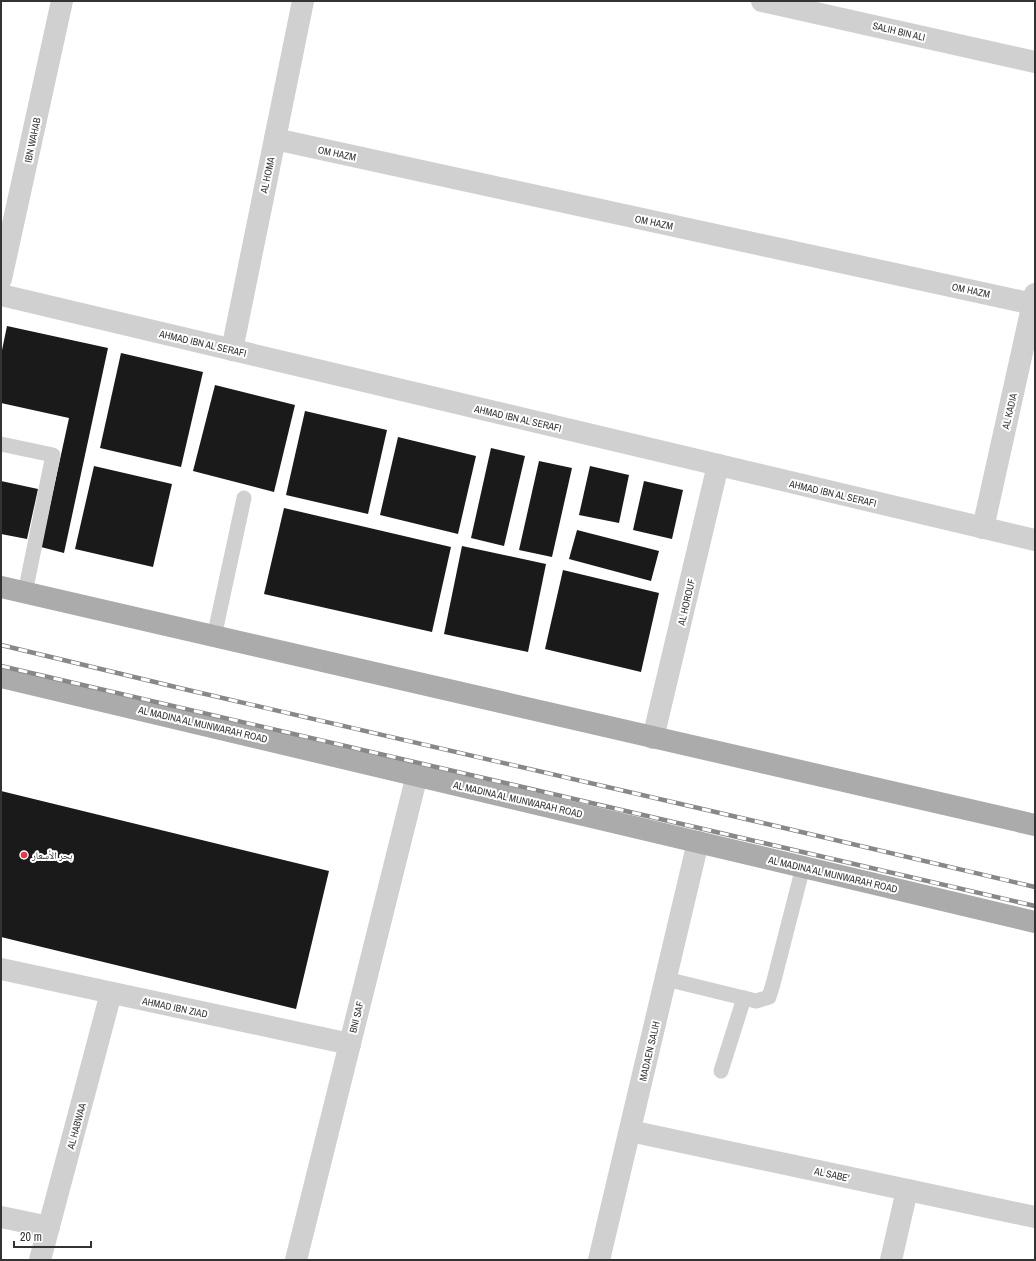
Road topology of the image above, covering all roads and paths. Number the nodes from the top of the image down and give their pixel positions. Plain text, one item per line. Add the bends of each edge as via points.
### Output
1 (62, 1) edge
2 (303, 1) edge
3 (762, 1) edge
4 (1035, 62) edge
5 (275, 140) junction
6 (1, 279) edge
7 (1, 295) edge
8 (1034, 299) edge
9 (232, 350) junction
10 (1, 444) edge
11 (718, 465) junction
12 (244, 498) dead end
13 (983, 528) junction
14 (1035, 540) edge
15 (1, 587) edge
16 (25, 593) junction
17 (214, 636) junction
18 (1, 677) edge
19 (653, 738) junction
20 (417, 775) junction
21 (1035, 825) edge
22 (698, 842) junction
23 (804, 867) junction
24 (1035, 922) edge
25 (1, 969) edge
26 (666, 979) junction
27 (111, 993) junction
28 (744, 998) junction
29 (350, 1044) junction
30 (721, 1071) dead end
31 (630, 1131) junction
32 (907, 1190) junction
33 (1, 1217) edge
34 (1035, 1217) edge
35 (49, 1227) junction
36 (40, 1260) edge
37 (296, 1260) edge
38 (599, 1260) edge
39 (891, 1260) edge

1 - 6 street, IBN WAHAB
2 - 5 street, AL HOMA
3 - 4 street, SALIH BIN ALI
5 - 8 street, OM HAZM
5 - 9 street, AL HOMA
7 - 9 street, AHMAD IBN AL SERAFI
8 - 13 street, AL KADIA
9 - 11 street, AHMAD IBN AL SERAFI
10 - 16 lane via 53,455
11 - 13 street, AHMAD IBN AL SERAFI
11 - 19 street, AL HOROUF
12 - 17 lane
13 - 14 street, AHMAD IBN AL SERAFI
15 - 16 main road
16 - 17 main road
17 - 19 main road
18 - 20 main road, AL MADINA AL MUNWARAH ROAD
19 - 21 main road
20 - 22 main road, AL MADINA AL MUNWARAH ROAD
20 - 29 street, BNI SAF
22 - 23 main road, AL MADINA AL MUNWARAH ROAD
22 - 26 street, MADAEN SALIH
23 - 24 main road, AL MADINA AL MUNWARAH ROAD
23 - 28 lane via 769,997 756,1001
25 - 27 street, AHMAD IBN ZIAD
26 - 28 lane
26 - 31 street, MADAEN SALIH
27 - 29 street, AHMAD IBN ZIAD
27 - 35 street, AL HABWAA
28 - 30 lane
29 - 37 street, BNI SAF
31 - 32 street, AL SABE'
31 - 38 street, MADAEN SALIH
32 - 34 street, AL SABE'
32 - 39 street
33 - 35 street
35 - 36 street, AL HABWAA

